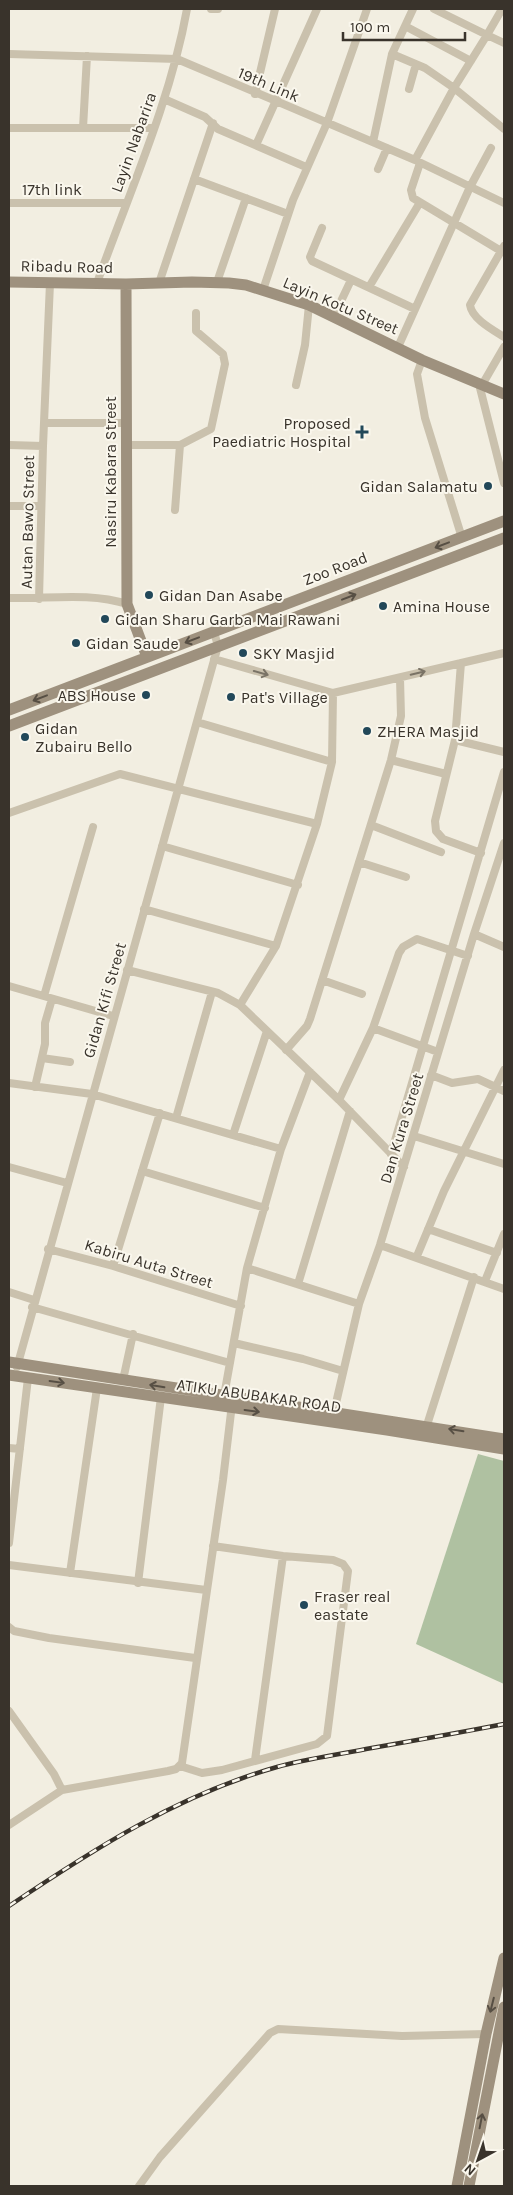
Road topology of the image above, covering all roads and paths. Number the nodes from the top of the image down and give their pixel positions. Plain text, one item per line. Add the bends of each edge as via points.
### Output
1 (187, 9) edge
2 (211, 9) edge
3 (218, 9) edge
4 (275, 9) edge
5 (317, 9) edge
6 (367, 9) edge
7 (413, 9) edge
8 (434, 9) edge
9 (504, 10) edge
10 (405, 26) junction
11 (486, 35) junction
12 (504, 43) edge
13 (9, 54) edge
14 (392, 54) junction
15 (87, 56) junction
16 (177, 59) junction
17 (471, 60) junction
18 (416, 64) junction
19 (454, 88) junction
20 (409, 89) dead end
21 (254, 94) junction
22 (164, 100) junction
23 (276, 103) junction
24 (213, 123) junction
25 (327, 123) junction
26 (9, 128) edge
27 (83, 128) junction
28 (153, 128) junction
29 (504, 129) edge
30 (373, 142) junction
31 (256, 145) junction
32 (387, 148) junction
33 (491, 148) dead end
34 (417, 162) junction
35 (306, 167) junction
36 (378, 169) dead end
37 (194, 178) junction
38 (470, 187) junction
39 (246, 198) junction
40 (504, 202) edge
41 (9, 203) edge
42 (126, 203) junction
43 (419, 204) junction
44 (288, 214) junction
45 (453, 224) junction
46 (322, 228) dead end
47 (503, 249) edge
48 (351, 280) junction
49 (9, 282) edge
50 (217, 282) junction
51 (50, 283) junction
52 (97, 283) junction
53 (159, 283) junction
54 (126, 284) junction
55 (369, 287) junction
56 (263, 290) junction
57 (309, 305) junction
58 (415, 309) junction
59 (196, 313) dead end
60 (334, 316) junction
61 (504, 337) edge
62 (398, 347) junction
63 (504, 347) edge
64 (422, 360) junction
65 (480, 384) junction
66 (296, 385) dead end
67 (504, 394) edge
68 (44, 423) junction
69 (126, 423) junction
70 (9, 445) edge
71 (126, 445) junction
72 (180, 445) junction
73 (43, 446) junction
74 (502, 463) edge
75 (504, 483) edge
76 (9, 506) edge
77 (42, 506) junction
78 (175, 510) dead end
79 (504, 521) edge
80 (462, 538) junction
81 (504, 538) edge
82 (9, 598) edge
83 (39, 598) junction
84 (127, 604) junction
85 (214, 632) junction
86 (218, 646) junction
87 (504, 653) edge
88 (147, 657) junction
89 (214, 660) junction
90 (461, 663) junction
91 (400, 678) junction
92 (333, 693) junction
93 (9, 710) edge
94 (197, 722) junction
95 (9, 726) edge
96 (455, 740) junction
97 (504, 752) edge
98 (391, 760) junction
99 (332, 762) junction
100 (504, 772) edge
101 (446, 774) junction
102 (178, 788) junction
103 (9, 813) edge
104 (317, 824) junction
105 (371, 825) junction
106 (93, 827) dead end
107 (504, 843) edge
108 (162, 846) junction
109 (441, 852) dead end
110 (481, 853) junction
111 (359, 862) junction
112 (406, 878) dead end
113 (298, 885) junction
114 (144, 909) junction
115 (474, 934) junction
116 (276, 946) junction
117 (504, 947) edge
118 (452, 951) junction
119 (468, 956) junction
120 (126, 970) junction
121 (322, 980) junction
122 (9, 986) edge
123 (212, 992) junction
124 (362, 994) dead end
125 (48, 997) junction
126 (240, 1005) junction
127 (114, 1016) junction
128 (373, 1028) junction
129 (266, 1031) junction
130 (422, 1046) junction
131 (286, 1050) junction
132 (438, 1052) junction
133 (42, 1058) junction
134 (70, 1062) dead end
135 (504, 1070) edge
136 (310, 1072) junction
137 (431, 1075) junction
138 (9, 1083) edge
139 (35, 1087) junction
140 (496, 1087) junction
141 (504, 1091) edge
142 (92, 1094) junction
143 (339, 1100) junction
144 (350, 1111) junction
145 (160, 1113) junction
146 (176, 1118) junction
147 (233, 1134) junction
148 (414, 1136) junction
149 (281, 1149) junction
150 (464, 1151) junction
151 (391, 1154) junction
152 (504, 1164) edge
153 (9, 1167) edge
154 (404, 1167) junction
155 (142, 1171) junction
156 (67, 1183) junction
157 (265, 1208) junction
158 (428, 1229) junction
159 (504, 1234) edge
160 (380, 1244) junction
161 (48, 1249) junction
162 (497, 1253) junction
163 (417, 1256) junction
164 (112, 1266) junction
165 (247, 1268) junction
166 (474, 1277) junction
167 (485, 1281) junction
168 (298, 1284) junction
169 (504, 1289) edge
170 (9, 1292) edge
171 (33, 1303) junction
172 (359, 1304) junction
173 (241, 1306) junction
174 (133, 1334) junction
175 (234, 1344) junction
176 (13, 1363) edge
177 (230, 1363) junction
178 (343, 1371) junction
179 (12, 1376) edge
180 (28, 1378) junction
181 (123, 1380) junction
182 (97, 1388) junction
183 (161, 1397) junction
184 (229, 1401) junction
185 (333, 1417) junction
186 (427, 1425) junction
187 (504, 1439) edge
188 (9, 1448) edge
189 (20, 1449) junction
190 (504, 1450) edge
191 (10, 1515) edge
192 (9, 1542) edge
193 (213, 1546) junction
194 (283, 1556) junction
195 (9, 1565) edge
196 (70, 1573) junction
197 (138, 1583) junction
198 (206, 1590) junction
199 (9, 1627) edge
200 (196, 1658) junction
201 (9, 1711) edge
202 (255, 1760) junction
203 (180, 1766) junction
204 (62, 1790) junction
205 (9, 1825) edge
206 (504, 1958) edge
207 (503, 2013) edge
208 (486, 2034) junction
209 (139, 2186) edge
210 (457, 2186) edge
211 (469, 2186) edge

1 - 16 street, Layin Nabarira
2 - 3 street
4 - 21 street
5 - 23 street
6 - 25 street
7 - 10 street
8 - 11 street
9 - 11 street
10 - 14 street
10 - 17 street
11 - 12 street
11 - 17 street
13 - 15 street, 19th Link
14 - 18 street
14 - 30 street
15 - 16 street, 19th Link
15 - 27 street
16 - 21 street, 19th Link
16 - 22 street, Layin Nabarira
17 - 19 street
18 - 19 street
18 - 20 street
19 - 29 street
19 - 34 street
21 - 23 street, 19th Link
22 - 24 street
22 - 28 street, Layin Nabarira
23 - 25 street, 19th Link
23 - 31 street
24 - 31 street via 218,129
24 - 37 street
25 - 30 street, 19th Link
25 - 35 street
26 - 27 street
27 - 28 street
28 - 42 street, Layin Nabarira
30 - 32 street, 19th Link
31 - 35 street
32 - 34 street, 19th Link
32 - 36 street
33 - 38 street
34 - 38 street, 19th Link
34 - 43 street via 410,194
35 - 44 street
37 - 39 street
37 - 53 street
38 - 40 street, 19th Link
38 - 45 street
39 - 44 street
39 - 50 street
41 - 42 street, 17th link
42 - 52 street, Layin Nabarira
43 - 45 street
43 - 55 street
44 - 56 street
45 - 47 street
45 - 58 street
46 - 48 street via 311,259
47 - 61 street via 470,305 470,311
48 - 55 street
48 - 60 street
49 - 51 street, Ribadu Road
50 - 53 street, Layin Kotu Street
50 - 56 street, Layin Kotu Street
51 - 52 street, Ribadu Road
51 - 68 street, Autan Bawo Street
52 - 54 street, Ribadu Road
53 - 54 street, Layin Kotu Street
54 - 69 street, Nasiru Kabara Street
55 - 58 street
56 - 57 street, Layin Kotu Street
57 - 60 street, Layin Kotu Street
57 - 66 street
58 - 62 street
59 - 72 street via 196,332 224,354 225,364 210,429
60 - 62 street, Layin Kotu Street
62 - 64 street, Layin Kotu Street
63 - 65 street
64 - 65 street, Layin Kotu Street
64 - 80 street via 417,374 425,418
65 - 67 street, Layin Kotu Street
65 - 74 street
68 - 69 street
68 - 73 street, Autan Bawo Street
69 - 71 street, Nasiru Kabara Street
70 - 73 street
71 - 72 street
71 - 84 street, Nasiru Kabara Street
72 - 78 street
73 - 77 street, Autan Bawo Street
74 - 75 street
76 - 77 street
77 - 83 street, Autan Bawo Street
79 - 80 street, Zoo Road
80 -> 85 street, Zoo Road
86 -> 81 street, Zoo Road
82 - 83 street
83 - 84 street via 62,596
84 - 88 street, Nasiru Kabara Street
85 - 86 street
85 -> 88 street, Zoo Road
86 - 89 street, Gidan Kifi Street
86 - 95 street, Zoo Road
87 - 90 street
88 -> 93 street, Zoo Road
89 -> 92 street
89 - 94 street, Gidan Kifi Street
91 -> 90 street
90 - 96 street
91 - 92 street
91 - 98 street via 401,716
92 - 99 street
94 - 99 street
94 - 102 street, Gidan Kifi Street
96 - 97 street
96 - 101 street
98 - 101 street
98 - 105 street
99 - 104 street
100 - 110 street
101 - 110 street via 435,821 436,831 443,839
102 - 103 street via 120,774
102 - 104 street
102 - 108 street, Gidan Kifi Street
104 - 113 street
105 - 109 street
105 - 111 street
106 - 125 street
107 - 115 street, Dan Kura Street
108 - 113 street
108 - 114 street, Gidan Kifi Street
110 - 118 street
111 - 112 street
111 - 121 street
113 - 116 street
114 - 116 street
114 - 120 street, Gidan Kifi Street
115 - 117 street
115 - 119 street, Dan Kura Street
116 - 126 street
118 - 119 street
118 - 128 street via 416,940 403,947
118 - 130 street
119 - 132 street, Dan Kura Street
120 - 123 street
120 - 127 street, Gidan Kifi Street
121 - 124 street
121 - 131 street via 307,1026
122 - 125 street
123 - 126 street
123 - 146 street
125 - 127 street
125 - 133 street
126 - 129 street
127 - 142 street, Gidan Kifi Street
128 - 130 street
128 - 143 street
129 - 131 street
129 - 147 street
130 - 132 street
130 - 151 street
131 - 136 street
132 - 137 street, Dan Kura Street
133 - 134 street
133 - 139 street
135 - 140 street
136 - 143 street
136 - 149 street
137 - 140 street via 452,1083 478,1079
137 - 148 street, Dan Kura Street
138 - 139 street
139 - 142 street
140 - 141 street
140 - 150 street
142 - 145 street
142 - 156 street, Gidan Kifi Street
143 - 144 street
144 - 151 street
144 - 168 street
145 - 146 street
145 - 155 street
146 - 147 street
147 - 149 street
148 - 150 street
148 - 154 street, Dan Kura Street
149 - 157 street
150 - 152 street
150 - 158 street
151 - 154 street
153 - 156 street
154 - 160 street, Dan Kura Street
155 - 157 street
155 - 164 street
156 - 161 street, Gidan Kifi Street
157 - 165 street
158 - 162 street
158 - 163 street
159 - 162 street
160 - 163 street
160 - 172 street, Dan Kura Street
161 - 164 street, Kabiru Auta Street
161 - 171 street, Gidan Kifi Street
162 - 167 street
163 - 166 street
164 - 173 street, Kabiru Auta Street
165 - 168 street
165 - 173 street
166 - 167 street
166 - 186 street
167 - 169 street
168 - 172 street
170 - 171 street
171 - 174 street
171 - 176 street, Gidan Kifi Street
172 - 178 street, Dan Kura Street
173 - 175 street
174 - 177 street
174 - 181 street
175 - 177 street
175 - 178 street
176 - 179 street, Gidan Kifi Street
176 - 181 street
177 - 184 street
178 - 185 street, Dan Kura Street
179 - 180 street, ATIKU ABUBAKAR ROAD
180 -> 182 street, ATIKU ABUBAKAR ROAD
180 - 189 street
184 -> 181 street
182 - 183 street, ATIKU ABUBAKAR ROAD
182 - 196 street
183 - 184 street, ATIKU ABUBAKAR ROAD
183 - 197 street
184 - 185 street, ATIKU ABUBAKAR ROAD
184 - 193 street
185 - 186 street
185 - 190 street, ATIKU ABUBAKAR ROAD
187 -> 186 street
188 - 189 street
189 - 191 street
191 - 192 street
193 - 194 street
193 - 198 street
194 - 202 street
194 - 202 street via 333,1560 343,1564 348,1572 336,1682 325,1739
195 - 196 street
196 - 197 street
197 - 198 street
198 - 200 street
199 - 200 street via 14,1631 49,1638
200 - 203 street
201 - 204 street
202 - 203 street via 202,1773
203 - 204 street via 168,1771
204 - 205 street
206 -> 208 street
211 -> 207 street
208 - 209 street via 402,2036 278,2029 270,2033 160,2157
208 - 210 street

